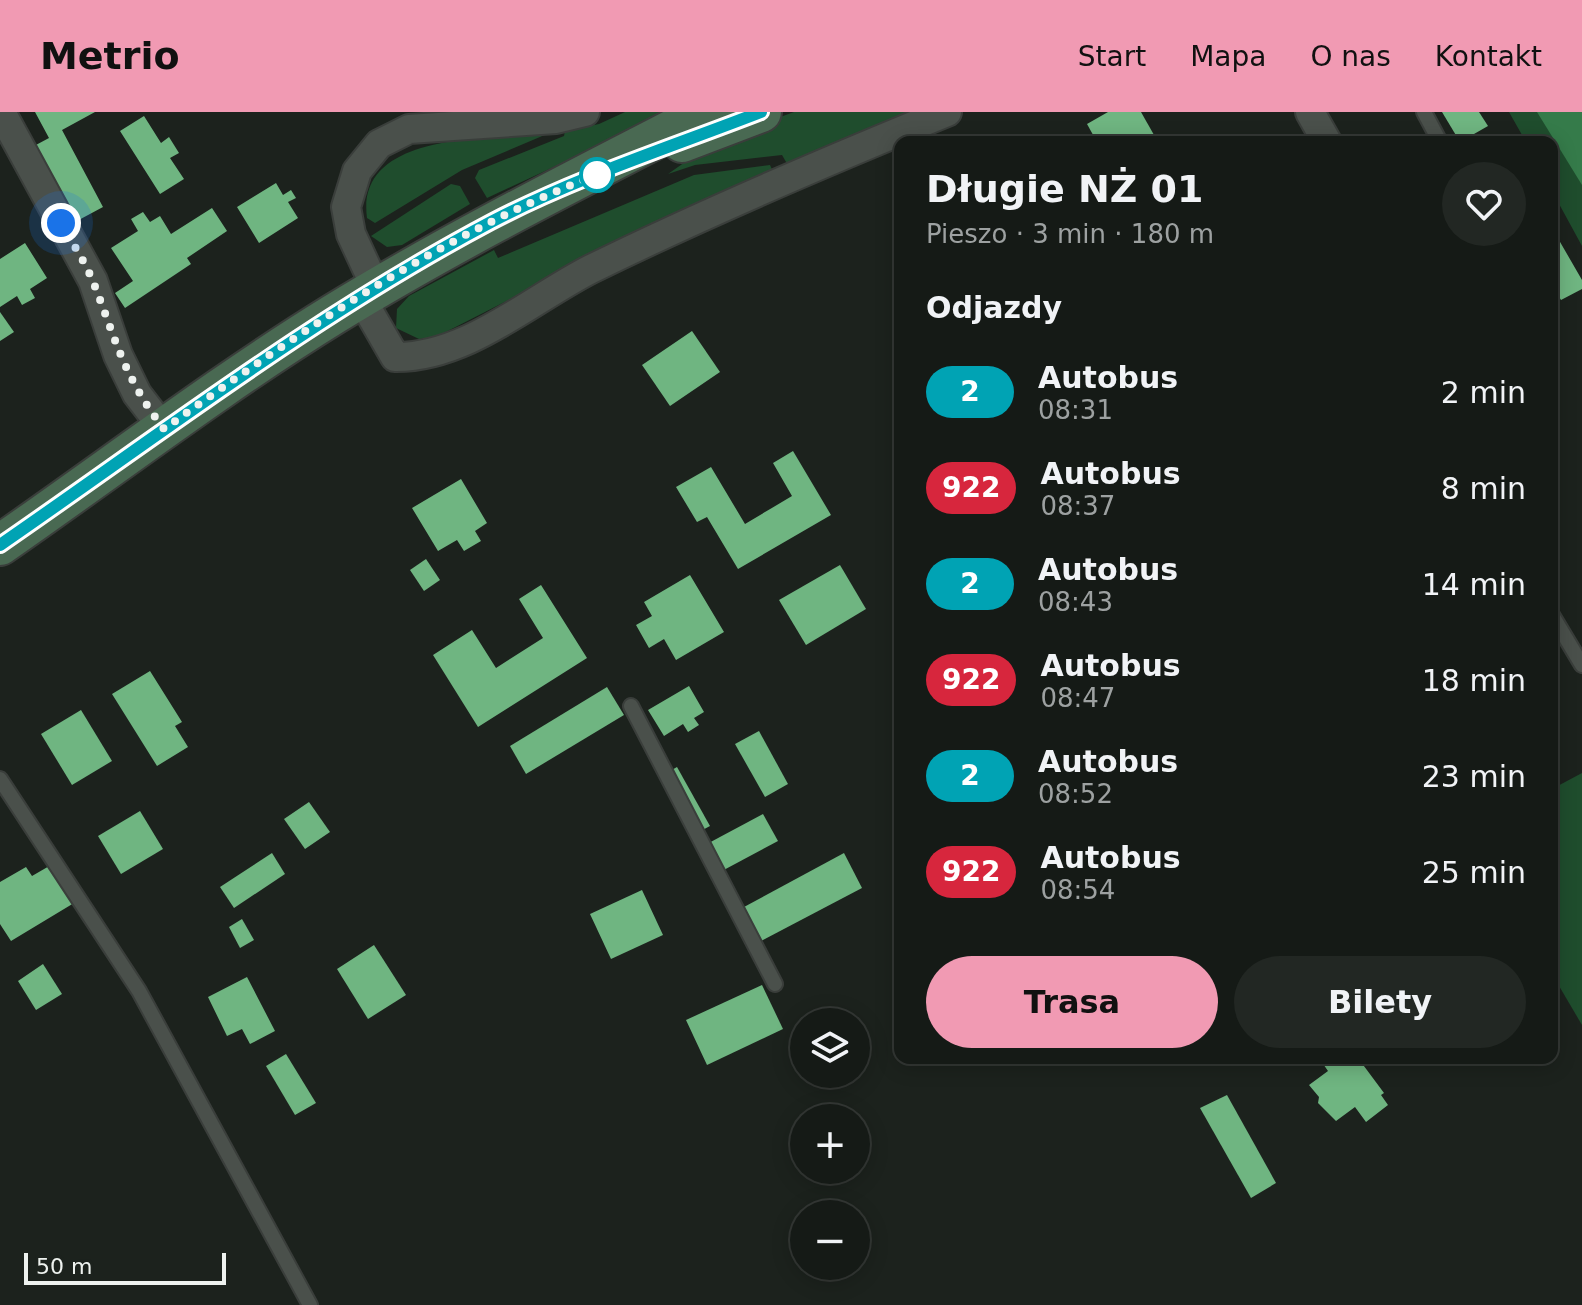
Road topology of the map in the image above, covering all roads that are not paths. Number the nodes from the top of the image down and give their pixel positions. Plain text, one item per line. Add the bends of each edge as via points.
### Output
1 (1, 112) edge
2 (585, 112) edge
3 (707, 112) edge
4 (761, 112) edge
5 (947, 112) edge
6 (1310, 112) edge
7 (1424, 112) edge
8 (1324, 136) edge
9 (1437, 136) edge
10 (559, 189) junction
11 (369, 293) junction
12 (164, 429) junction
13 (0, 545) edge
14 (1558, 625) edge
15 (1582, 665) edge
16 (631, 706) dead end
17 (0, 779) edge
18 (775, 984) dead end
19 (310, 1305) edge

1 - 12 street via 93,281 137,394
2 - 11 street via 556,119 409,129 379,144 357,171 346,207
3 - 10 main road
4 - 10 main road
5 - 11 street via 591,269 447,348 395,357
6 - 8 street
7 - 9 lane
10 - 11 main road
11 - 12 main road
12 - 13 main road
14 - 15 lane
16 - 18 lane
17 - 19 lane via 139,991

